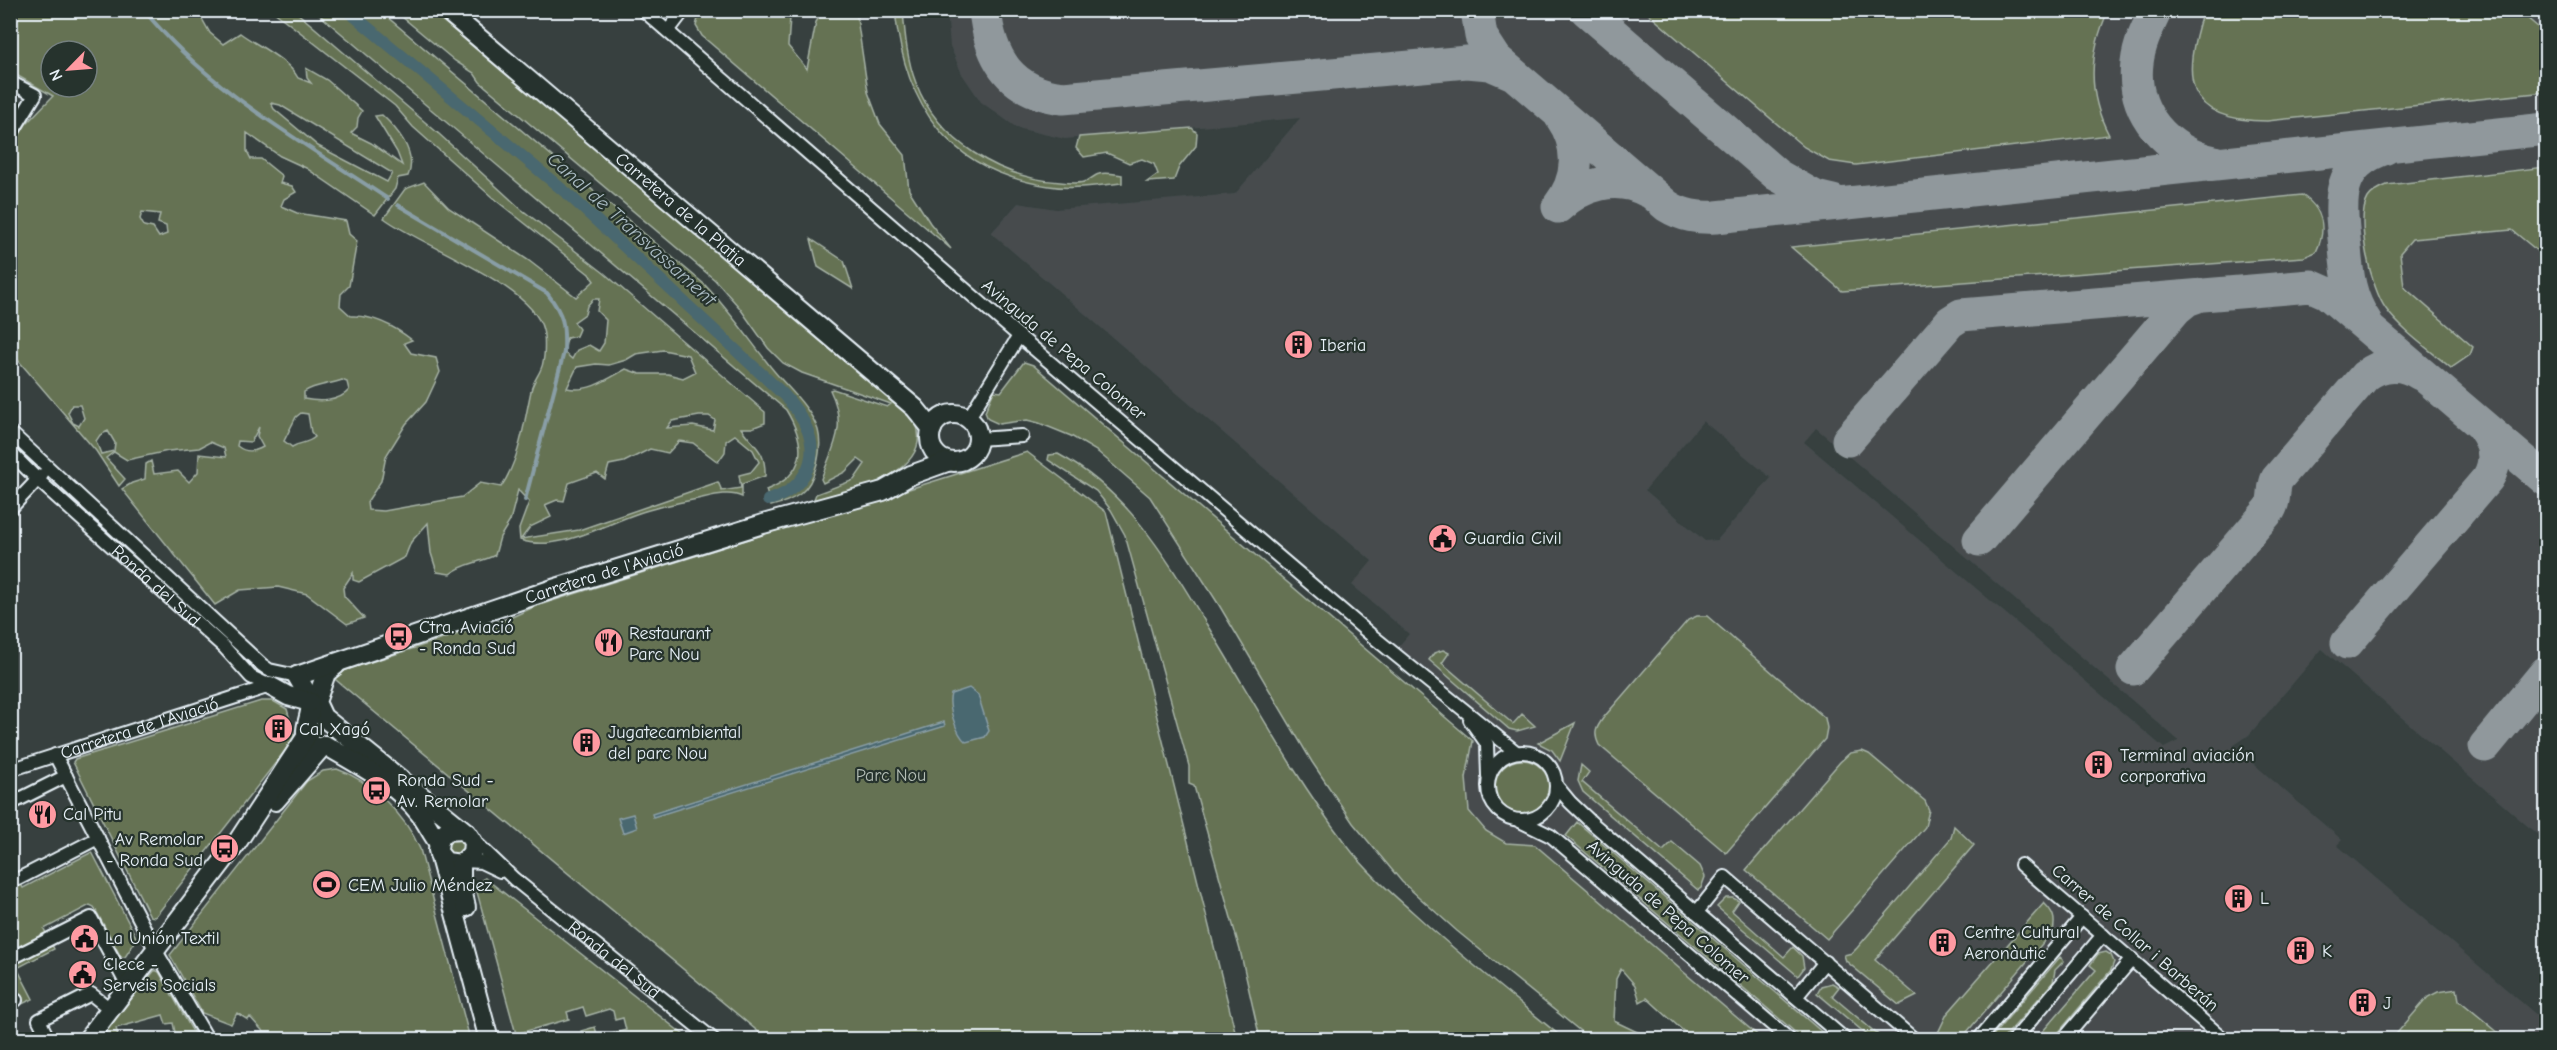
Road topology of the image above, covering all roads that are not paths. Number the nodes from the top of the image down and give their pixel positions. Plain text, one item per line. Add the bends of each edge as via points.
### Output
1 (446, 10) edge
2 (643, 10) edge
3 (684, 10) edge
4 (668, 31) junction
5 (10, 82) edge
6 (10, 136) edge
7 (1019, 336) junction
8 (968, 419) junction
9 (935, 427) junction
10 (10, 432) edge
11 (1022, 436) dead end
12 (978, 439) junction
13 (10, 452) edge
14 (947, 462) junction
15 (47, 468) junction
16 (911, 475) junction
17 (38, 480) junction
18 (10, 509) edge
19 (338, 664) junction
20 (297, 676) junction
21 (270, 686) junction
22 (1465, 712) junction
23 (316, 718) junction
24 (324, 746) junction
25 (1516, 752) junction
26 (55, 755) junction
27 (10, 770) edge
28 (66, 776) junction
29 (1556, 785) junction
30 (1488, 788) junction
31 (10, 804) edge
32 (1518, 820) junction
33 (466, 833) junction
34 (98, 838) junction
35 (236, 844) junction
36 (439, 848) junction
37 (463, 862) junction
38 (2021, 865) dead end
39 (18, 879) dead end
40 (513, 879) junction
41 (1697, 912) junction
42 (2082, 917) junction
43 (2103, 935) junction
44 (156, 951) junction
45 (12, 958) dead end
46 (2132, 959) junction
47 (1825, 962) junction
48 (128, 987) junction
49 (1796, 997) junction
50 (110, 1009) junction
51 (49, 1040) edge
52 (87, 1040) edge
53 (208, 1040) edge
54 (489, 1040) edge
55 (501, 1040) edge
56 (714, 1040) edge
57 (1790, 1040) edge
58 (1846, 1040) edge
59 (1915, 1040) edge
60 (1978, 1040) edge
61 (2013, 1040) edge
62 (2063, 1040) edge
63 (2225, 1040) edge

1 - 9 street, Carretera de la Platja
2 - 4 street, Avinguda de Pepa Colomer
3 - 4 street
4 - 7 street, Avinguda de Pepa Colomer
5 - 6 street via 35,95
7 - 8 street
7 - 22 street, Avinguda de Pepa Colomer
8 - 9 street via 960,415
8 - 12 street via 975,426
9 - 14 street via 934,452
9 - 16 street
10 - 15 street, Ronda del Sud
11 - 12 street
12 - 14 street via 975,452 967,459
13 - 17 street, Ronda del Sud
14 - 16 street, Carretera de l'Aviació
15 - 17 street
15 - 20 street, Ronda del Sud via 262,665
16 - 19 street, Carretera de l'Aviació via 883,491 556,588
17 - 18 street
17 - 21 street, Ronda del Sud via 224,647 251,677
19 - 20 street, Carretera de l'Aviació
19 - 23 street via 326,673
20 - 23 street, Ronda del Sud
21 - 23 street, Ronda del Sud
21 - 26 street, Carretera de l'Aviació
22 - 25 street, Avinguda de Pepa Colomer
22 - 30 street, Avinguda de Pepa Colomer via 1487,744
23 - 24 street via 334,735
23 - 33 street, Ronda del Sud
23 - 35 street
24 - 35 street
24 - 36 street via 353,760 407,801 420,814
25 - 29 street via 1539,756 1551,767
25 - 30 street via 1500,759 1493,768
26 - 27 street, Carretera de l'Aviació
26 - 28 street
28 - 31 street
28 - 34 street
29 - 32 street via 1555,798 1548,808 1533,819
29 - 41 street, Avinguda de Pepa Colomer via 1592,823
30 - 32 street via 1497,810
32 - 57 street, Avinguda de Pepa Colomer via 1551,836
33 - 36 street via 446,831
33 - 37 street via 473,848
33 - 40 street, Ronda del Sud
34 - 39 street
34 - 44 street
35 - 44 street
36 - 37 street via 446,862
36 - 54 street
37 - 40 street, Ronda del Sud via 481,862
37 - 55 street via 461,885
38 - 42 street, Carrer de Collar i Barberán
40 - 56 street, Ronda del Sud
41 - 47 street, Avinguda de Pepa Colomer via 1725,877
41 - 49 street, Avinguda de Pepa Colomer
42 - 43 street, Carrer de Collar i Barberán
42 - 60 street
43 - 46 street, Carrer de Collar i Barberán
43 - 61 street
44 - 48 street
44 - 53 street
45 - 48 street via 91,918
46 - 62 street
46 - 63 street, Carrer de Collar i Barberán
47 - 49 street
47 - 59 street, Avinguda de Pepa Colomer
48 - 50 street
49 - 58 street, Avinguda de Pepa Colomer
50 - 51 street via 91,994 39,1020
50 - 52 street

